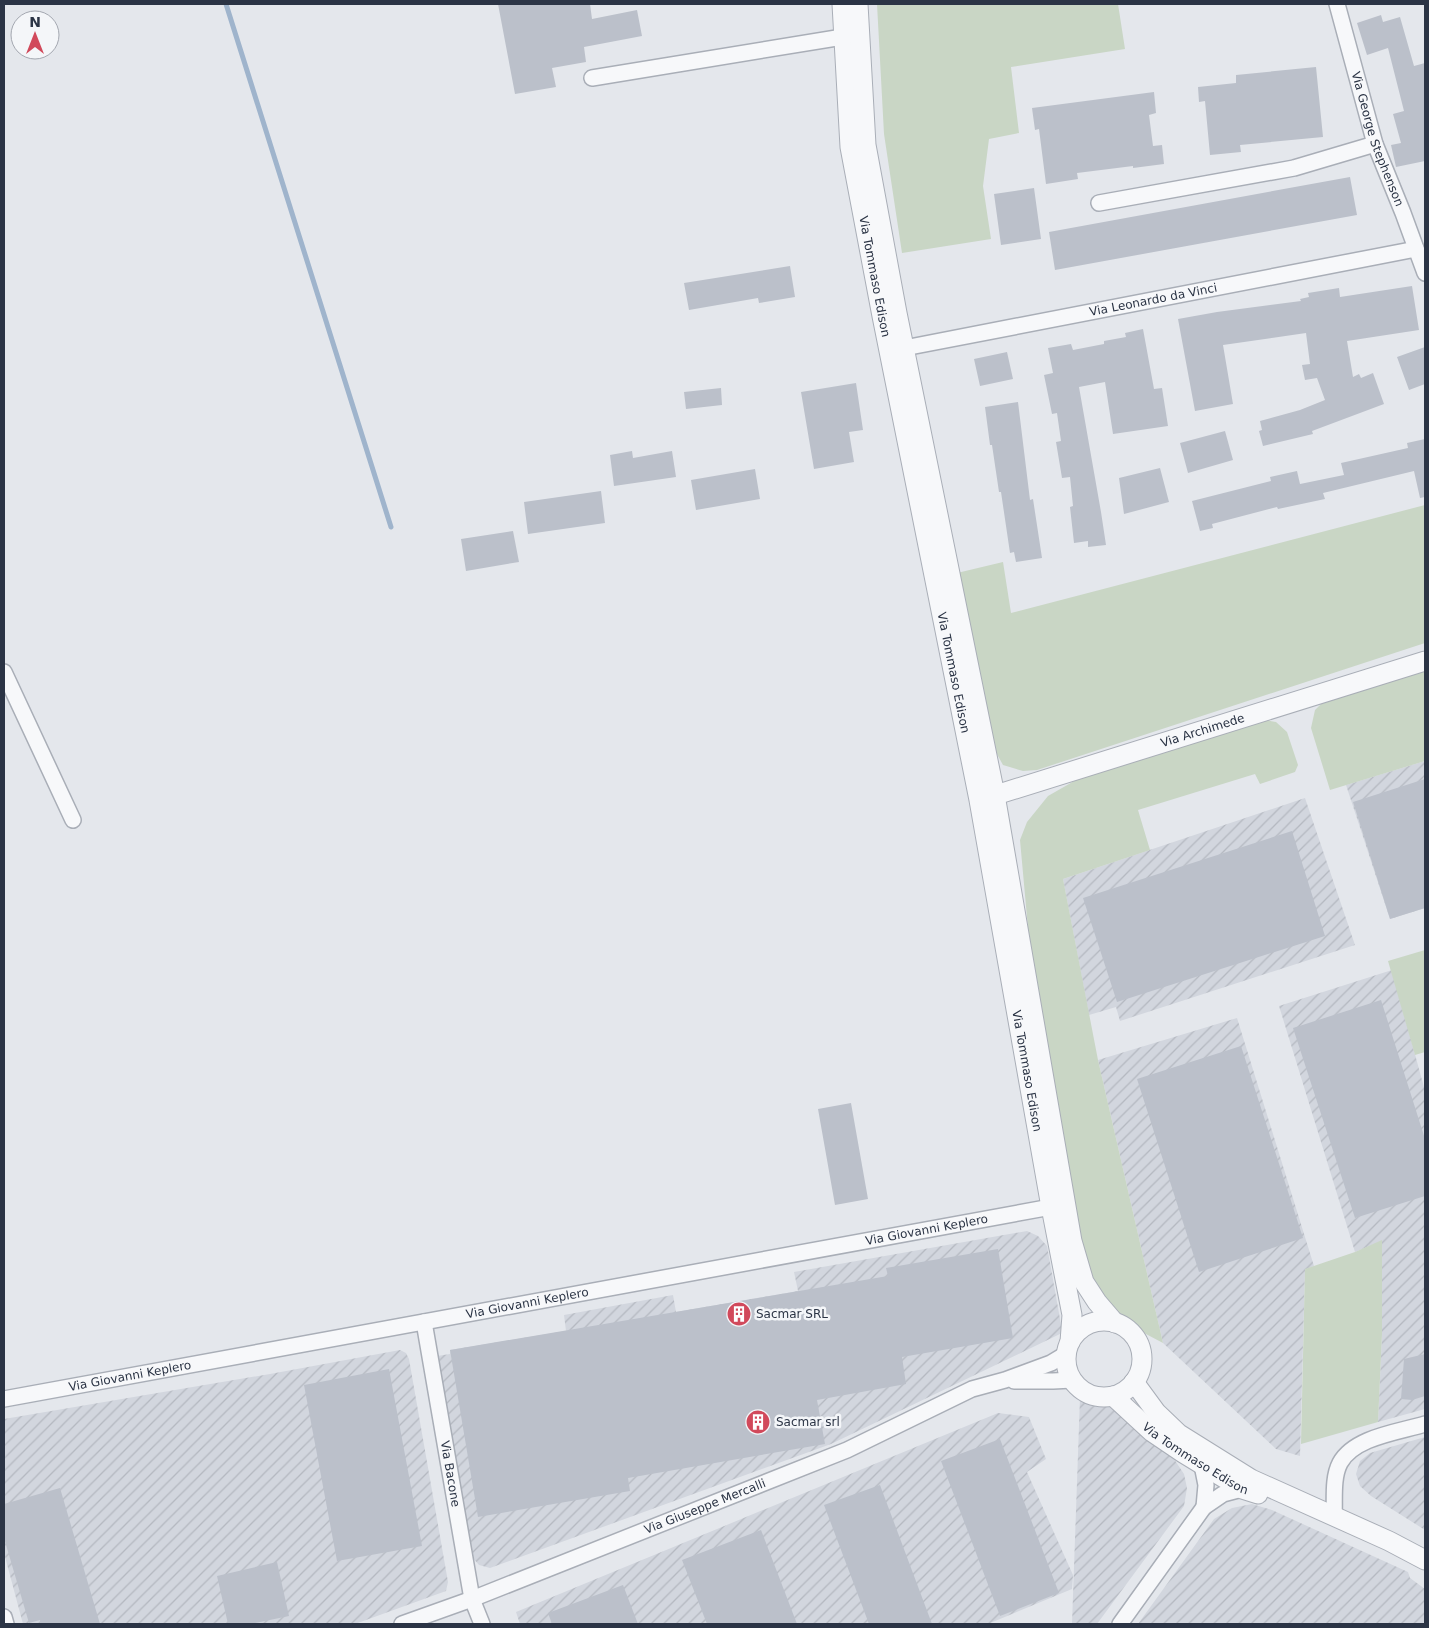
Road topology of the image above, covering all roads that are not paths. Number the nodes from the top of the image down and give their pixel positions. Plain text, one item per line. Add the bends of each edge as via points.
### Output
1 (842, 4) edge
2 (858, 4) edge
3 (1336, 4) edge
4 (852, 36) junction
5 (592, 78) dead end
6 (1374, 144) junction
7 (1099, 204) dead end
8 (1416, 249) junction
9 (1425, 273) edge
10 (898, 349) junction
11 (1425, 661) edge
12 (4, 672) edge
13 (987, 798) junction
14 (73, 820) dead end
15 (1051, 1207) junction
16 (424, 1322) junction
17 (1115, 1323) junction
18 (1068, 1348) junction
19 (1005, 1380) junction
20 (1072, 1380) junction
21 (1134, 1382) junction
22 (1113, 1396) junction
23 (4, 1399) edge
24 (1425, 1424) edge
25 (1202, 1465) junction
26 (1242, 1489) junction
27 (1204, 1507) junction
28 (1317, 1509) junction
29 (1334, 1517) junction
30 (1425, 1560) edge
31 (472, 1598) junction
32 (4, 1618) edge
33 (6, 1624) edge
34 (402, 1624) edge
35 (482, 1624) edge
36 (1120, 1624) edge

1 - 4 street, Via Tommaso Edison
2 - 4 street, Via Tommaso Edison
3 - 6 street, Via George Stephenson
4 - 5 street
4 - 10 street, Via Tommaso Edison
6 - 7 street via 1294,168
6 - 8 street, Via George Stephenson
8 - 9 street, Via George Stephenson
8 - 10 street, Via Leonardo da Vinci
10 - 13 street, Via Tommaso Edison
11 - 13 street, Via Archimede
12 - 14 street
13 - 15 street, Via Tommaso Edison
13 - 17 street, Via Tommaso Edison via 1072,1241 1084,1282
15 - 16 street, Via Giovanni Keplero
15 - 18 street, Via Tommaso Edison via 1072,1315
16 - 23 street, Via Giovanni Keplero
16 - 31 street, Via Bacone
17 - 18 street via 1104,1321 1084,1326
17 - 21 street via 1126,1328 1140,1347 1140,1371
18 - 19 street, Via Giuseppe Mercalli via 1051,1363
18 - 20 street via 1066,1363
19 - 20 street, Via Giuseppe Mercalli
19 - 31 street, Via Giuseppe Mercalli via 972,1389 847,1450
20 - 22 street via 1090,1395
21 - 22 street
21 - 28 street, Via Tommaso Edison via 1156,1412 1180,1434 1251,1479
22 - 25 street, Via Tommaso Edison via 1152,1432
24 - 29 street via 1366,1441 1349,1451 1339,1464
25 - 26 street, Via Tommaso Edison
25 - 27 street via 1206,1485
26 - 27 street via 1223,1494
26 - 28 street, Via Tommaso Edison
27 - 36 street
28 - 29 street, Via Tommaso Edison
29 - 30 street, Via Tommaso Edison
31 - 34 street, Via Giuseppe Mercalli
31 - 35 street, Via Bacone
32 - 33 street

